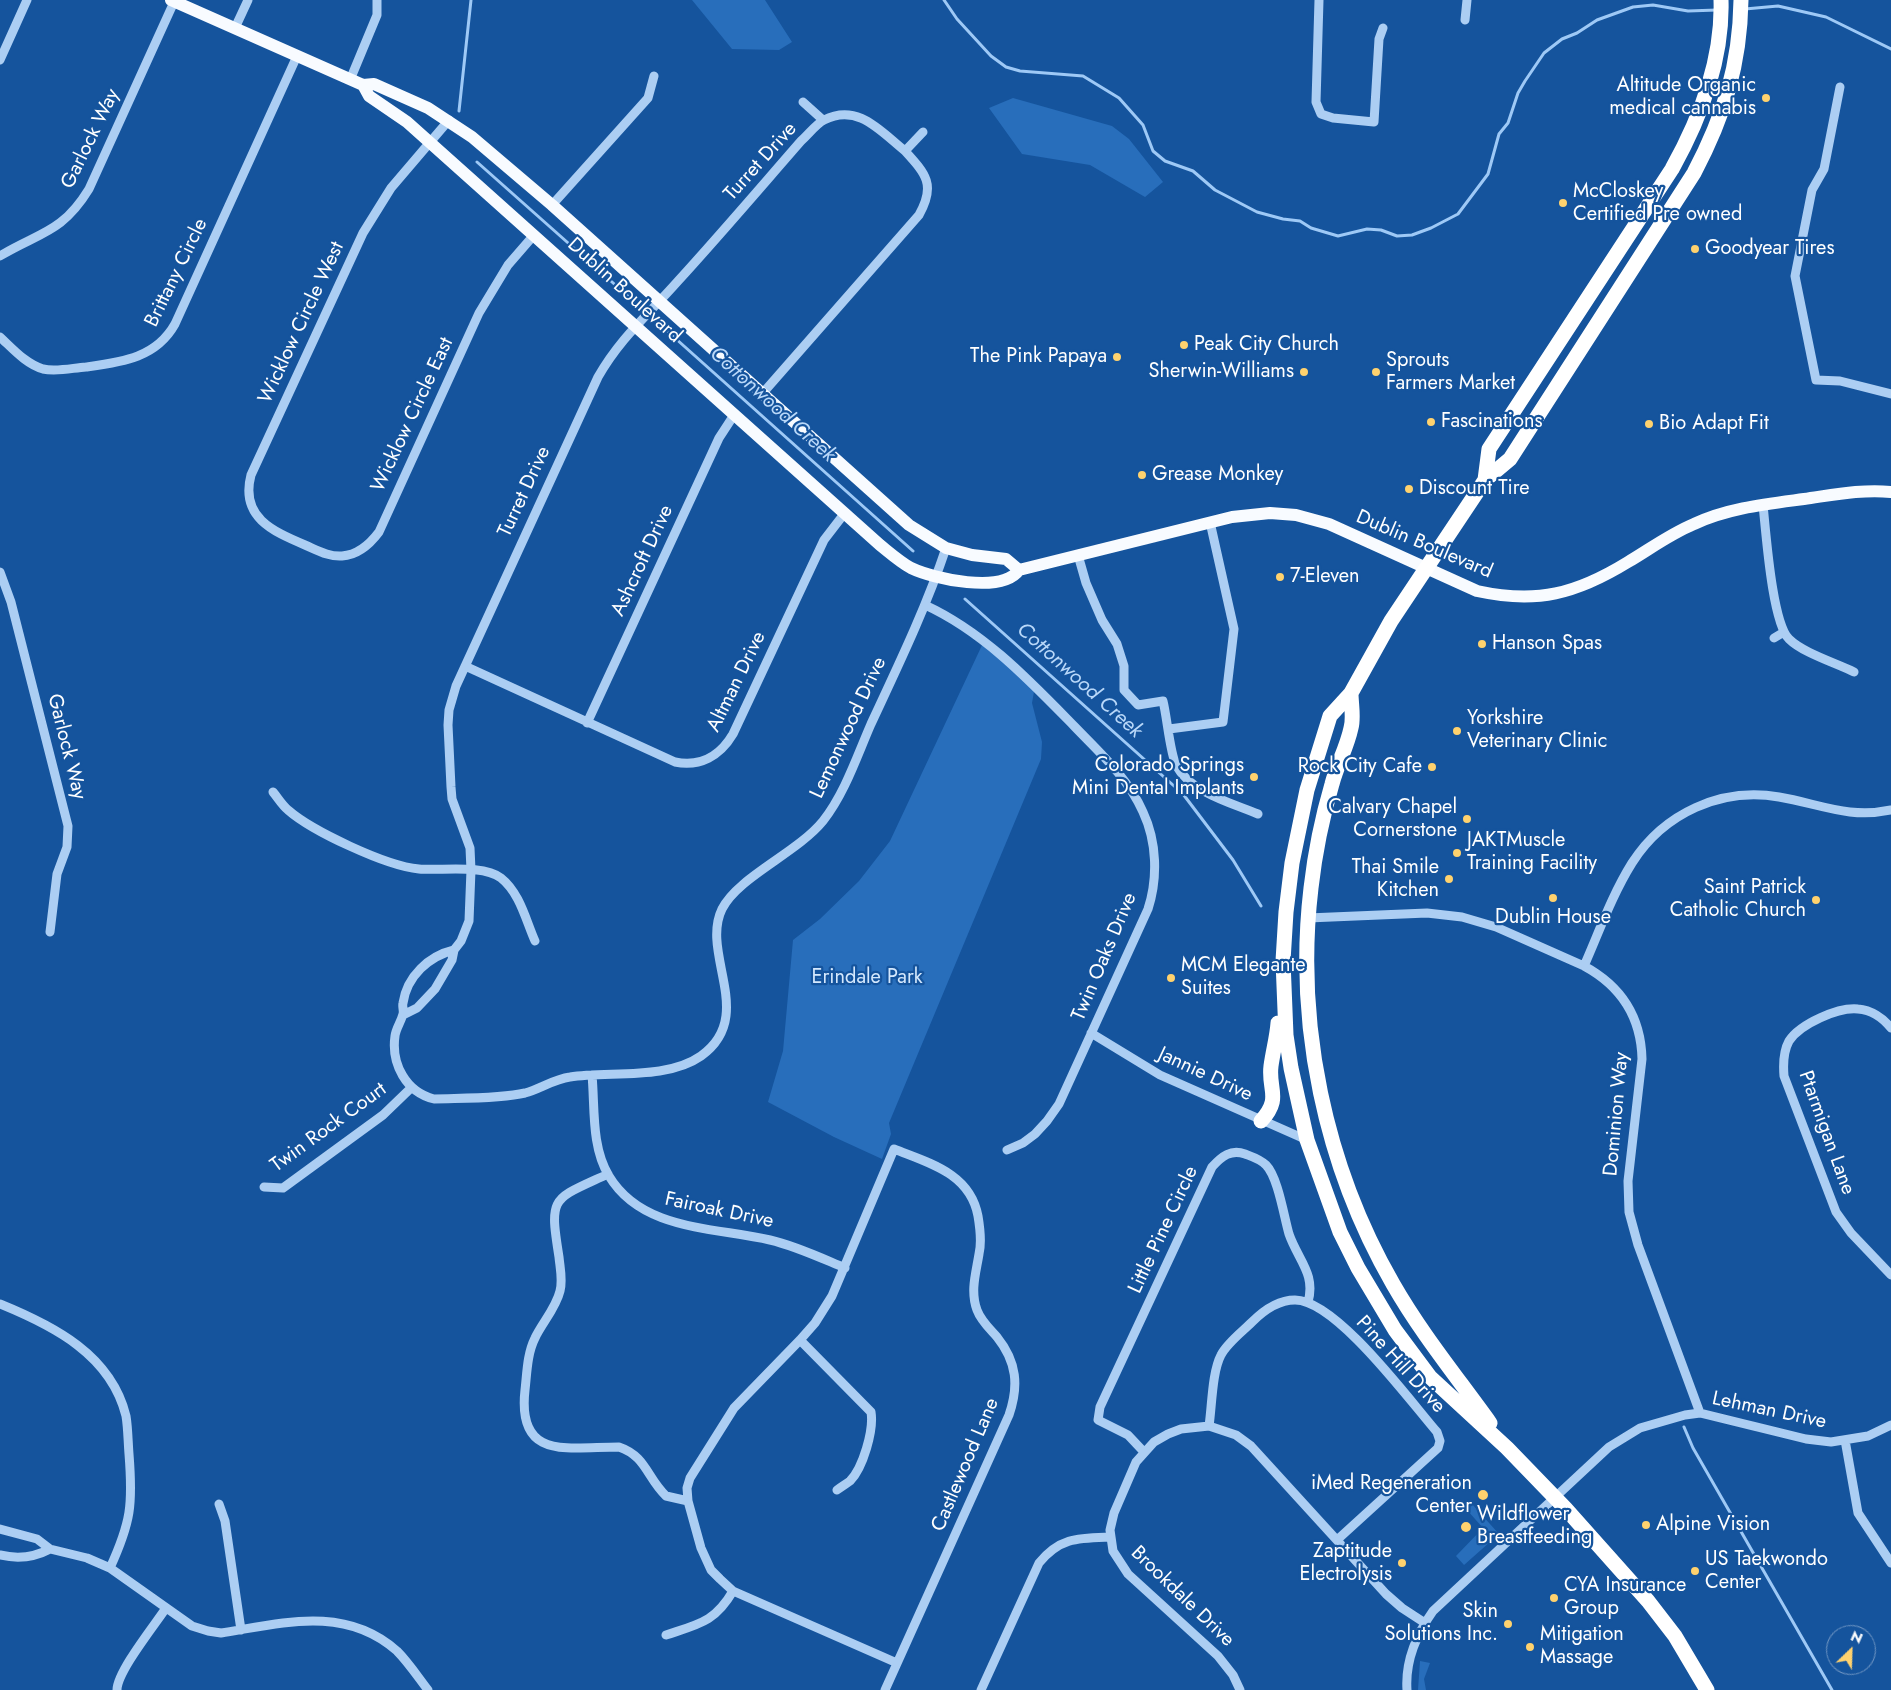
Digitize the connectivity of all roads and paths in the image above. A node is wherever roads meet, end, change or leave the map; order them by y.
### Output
1 (27, 0) edge
2 (248, 0) edge
3 (377, 0) edge
4 (1319, 0) edge
5 (1466, 0) edge
6 (1721, 0) edge
7 (1741, 0) edge
8 (172, 1) edge
9 (1465, 20) dead end
10 (235, 28) junction
11 (1382, 28) dead end
12 (297, 56) junction
13 (0, 60) edge
14 (654, 76) dead end
15 (350, 80) junction
16 (363, 85) junction
17 (1840, 87) dead end
18 (804, 102) dead end
19 (450, 120) junction
20 (823, 120) junction
21 (923, 132) dead end
22 (430, 143) junction
23 (905, 151) junction
24 (552, 206) junction
25 (534, 235) junction
26 (0, 256) edge
27 (658, 301) junction
28 (634, 325) junction
29 (0, 337) edge
30 (762, 394) junction
31 (1891, 394) edge
32 (734, 415) junction
33 (1485, 480) junction
34 (1891, 492) edge
35 (1764, 505) junction
36 (844, 514) junction
37 (1210, 522) junction
38 (296, 541) joint
39 (946, 548) junction
40 (1078, 555) junction
41 (1425, 568) junction
42 (1019, 570) junction
43 (0, 572) edge
44 (936, 578) junction
45 (926, 605) junction
46 (1784, 632) junction
47 (1774, 638) dead end
48 (465, 666) junction
49 (1854, 672) dead end
50 (1351, 693) junction
51 (587, 723) junction
52 (1169, 729) junction
53 (273, 792) dead end
54 (1891, 810) edge
55 (1258, 814) dead end
56 (471, 870) junction
57 (1308, 918) junction
58 (50, 932) dead end
59 (536, 941) dead end
60 (454, 950) junction
61 (1283, 961) junction
62 (1584, 966) junction
63 (403, 1015) junction
64 (1891, 1028) edge
65 (1092, 1033) junction
66 (592, 1075) junction
67 (411, 1088) junction
68 (1261, 1121) junction
69 (1308, 1140) junction
70 (1334, 1146) junction
71 (1007, 1150) dead end
72 (608, 1174) junction
73 (264, 1186) dead end
74 (845, 1268) junction
75 (1891, 1275) edge
76 (1308, 1302) junction
77 (0, 1304) edge
78 (800, 1340) junction
79 (1700, 1413) junction
80 (1891, 1425) edge
81 (1209, 1426) junction
82 (1845, 1440) junction
83 (1507, 1448) junction
84 (1144, 1452) junction
85 (837, 1490) dead end
86 (1555, 1497) junction
87 (688, 1501) junction
88 (219, 1504) dead end
89 (0, 1529) edge
90 (1110, 1537) junction
91 (1337, 1540) junction
92 (50, 1549) junction
93 (0, 1555) edge
94 (1891, 1563) edge
95 (110, 1568) junction
96 (734, 1591) junction
97 (166, 1608) junction
98 (1425, 1623) junction
99 (242, 1630) junction
100 (666, 1635) dead end
101 (897, 1663) junction
102 (117, 1690) edge
103 (428, 1690) edge
104 (885, 1690) edge
105 (981, 1690) edge
106 (1240, 1690) edge
107 (1407, 1690) edge
108 (1707, 1690) edge

1 - 13 street
2 - 10 street
3 - 15 street
4 - 11 street
5 - 9 street
6 - 33 highway
7 - 33 highway
8 - 10 main road, Dublin Boulevard
8 - 26 street, Garlock Way
10 - 12 main road, Dublin Boulevard
12 - 15 main road, Dublin Boulevard
12 - 29 street, Brittany Circle
14 - 24 street
15 - 16 main road, Dublin Boulevard
16 - 19 main road, Dublin Boulevard
16 - 22 main road, Dublin Boulevard
17 - 31 street
18 - 20 street, Turret Drive
19 - 22 street, Wicklow Circle West
19 - 24 main road, Dublin Boulevard
20 - 23 street, Turret Drive
20 - 27 street, Turret Drive
21 - 23 street
22 - 25 main road, Dublin Boulevard
22 - 38 street, Wicklow Circle West
23 - 30 street
24 - 27 main road, Dublin Boulevard
25 - 28 main road, Dublin Boulevard
25 - 38 street, Wicklow Circle East
27 - 28 street, Turret Drive
27 - 30 main road, Dublin Boulevard
28 - 32 main road, Dublin Boulevard
28 - 48 street, Turret Drive
30 - 39 main road, Dublin Boulevard
32 - 36 main road, Dublin Boulevard
32 - 51 street, Ashcroft Drive
33 - 41 highway
34 - 35 main road, Dublin Boulevard
35 - 41 main road, Dublin Boulevard
35 - 46 street
36 - 44 main road, Dublin Boulevard
36 - 51 street, Altman Drive
37 - 40 main road, Dublin Boulevard
37 - 41 main road, Dublin Boulevard
37 - 52 street
39 - 42 main road, Dublin Boulevard
39 - 44 street, Lemonwood Drive
40 - 42 main road, Dublin Boulevard
40 - 52 street
41 - 50 highway
42 - 44 main road, Dublin Boulevard
43 - 58 street, Garlock Way
44 - 45 street, Lemonwood Drive
45 - 65 street, Twin Oaks Drive
45 - 66 street, Lemonwood Drive
46 - 47 street
46 - 49 street
48 - 51 street, Altman Drive
48 - 56 street, Turret Drive
50 - 57 highway
50 - 61 highway
52 - 55 street
53 - 56 street
54 - 62 street
56 - 59 street
56 - 60 street, Turret Drive
57 - 62 street, Dominion Way
57 - 70 highway
60 - 63 street, Turret Drive
60 - 63 street
61 - 68 highway
61 - 69 highway
62 - 79 street, Dominion Way
63 - 67 street
64 - 75 street, Ptarmigan Lane
65 - 68 street, Jannie Drive
65 - 71 street, Twin Oaks Drive
66 - 67 street, Lemonwood Drive
66 - 72 street, Fairoak Drive
67 - 73 street, Twin Rock Court
68 - 69 street, Jannie Drive
69 - 70 highway
69 - 83 highway
70 - 83 highway
72 - 74 street, Fairoak Drive
72 - 87 street
74 - 78 street
74 - 101 street, Castlewood Lane
76 - 81 street
76 - 84 street, Little Pine Circle
76 - 91 street, Pine Hill Drive
77 - 95 street
78 - 85 street
78 - 87 street
79 - 82 street, Lehman Drive
79 - 86 street, Lehman Drive
80 - 82 street, Lehman Drive
81 - 84 street, Brookdale Drive
81 - 91 street, Brookdale Drive
82 - 94 street
83 - 86 highway
84 - 90 street, Brookdale Drive
86 - 98 street, Lehman Drive
86 - 108 highway
87 - 96 street
88 - 99 street
89 - 92 street
90 - 105 street
90 - 106 street, Brookdale Drive
91 - 98 street, Brookdale Drive
92 - 93 street
92 - 95 street
95 - 97 street
96 - 100 street
96 - 101 street
97 - 99 street
97 - 102 street
98 - 107 street, Lehman Drive
99 - 103 street
101 - 104 street, Castlewood Lane

